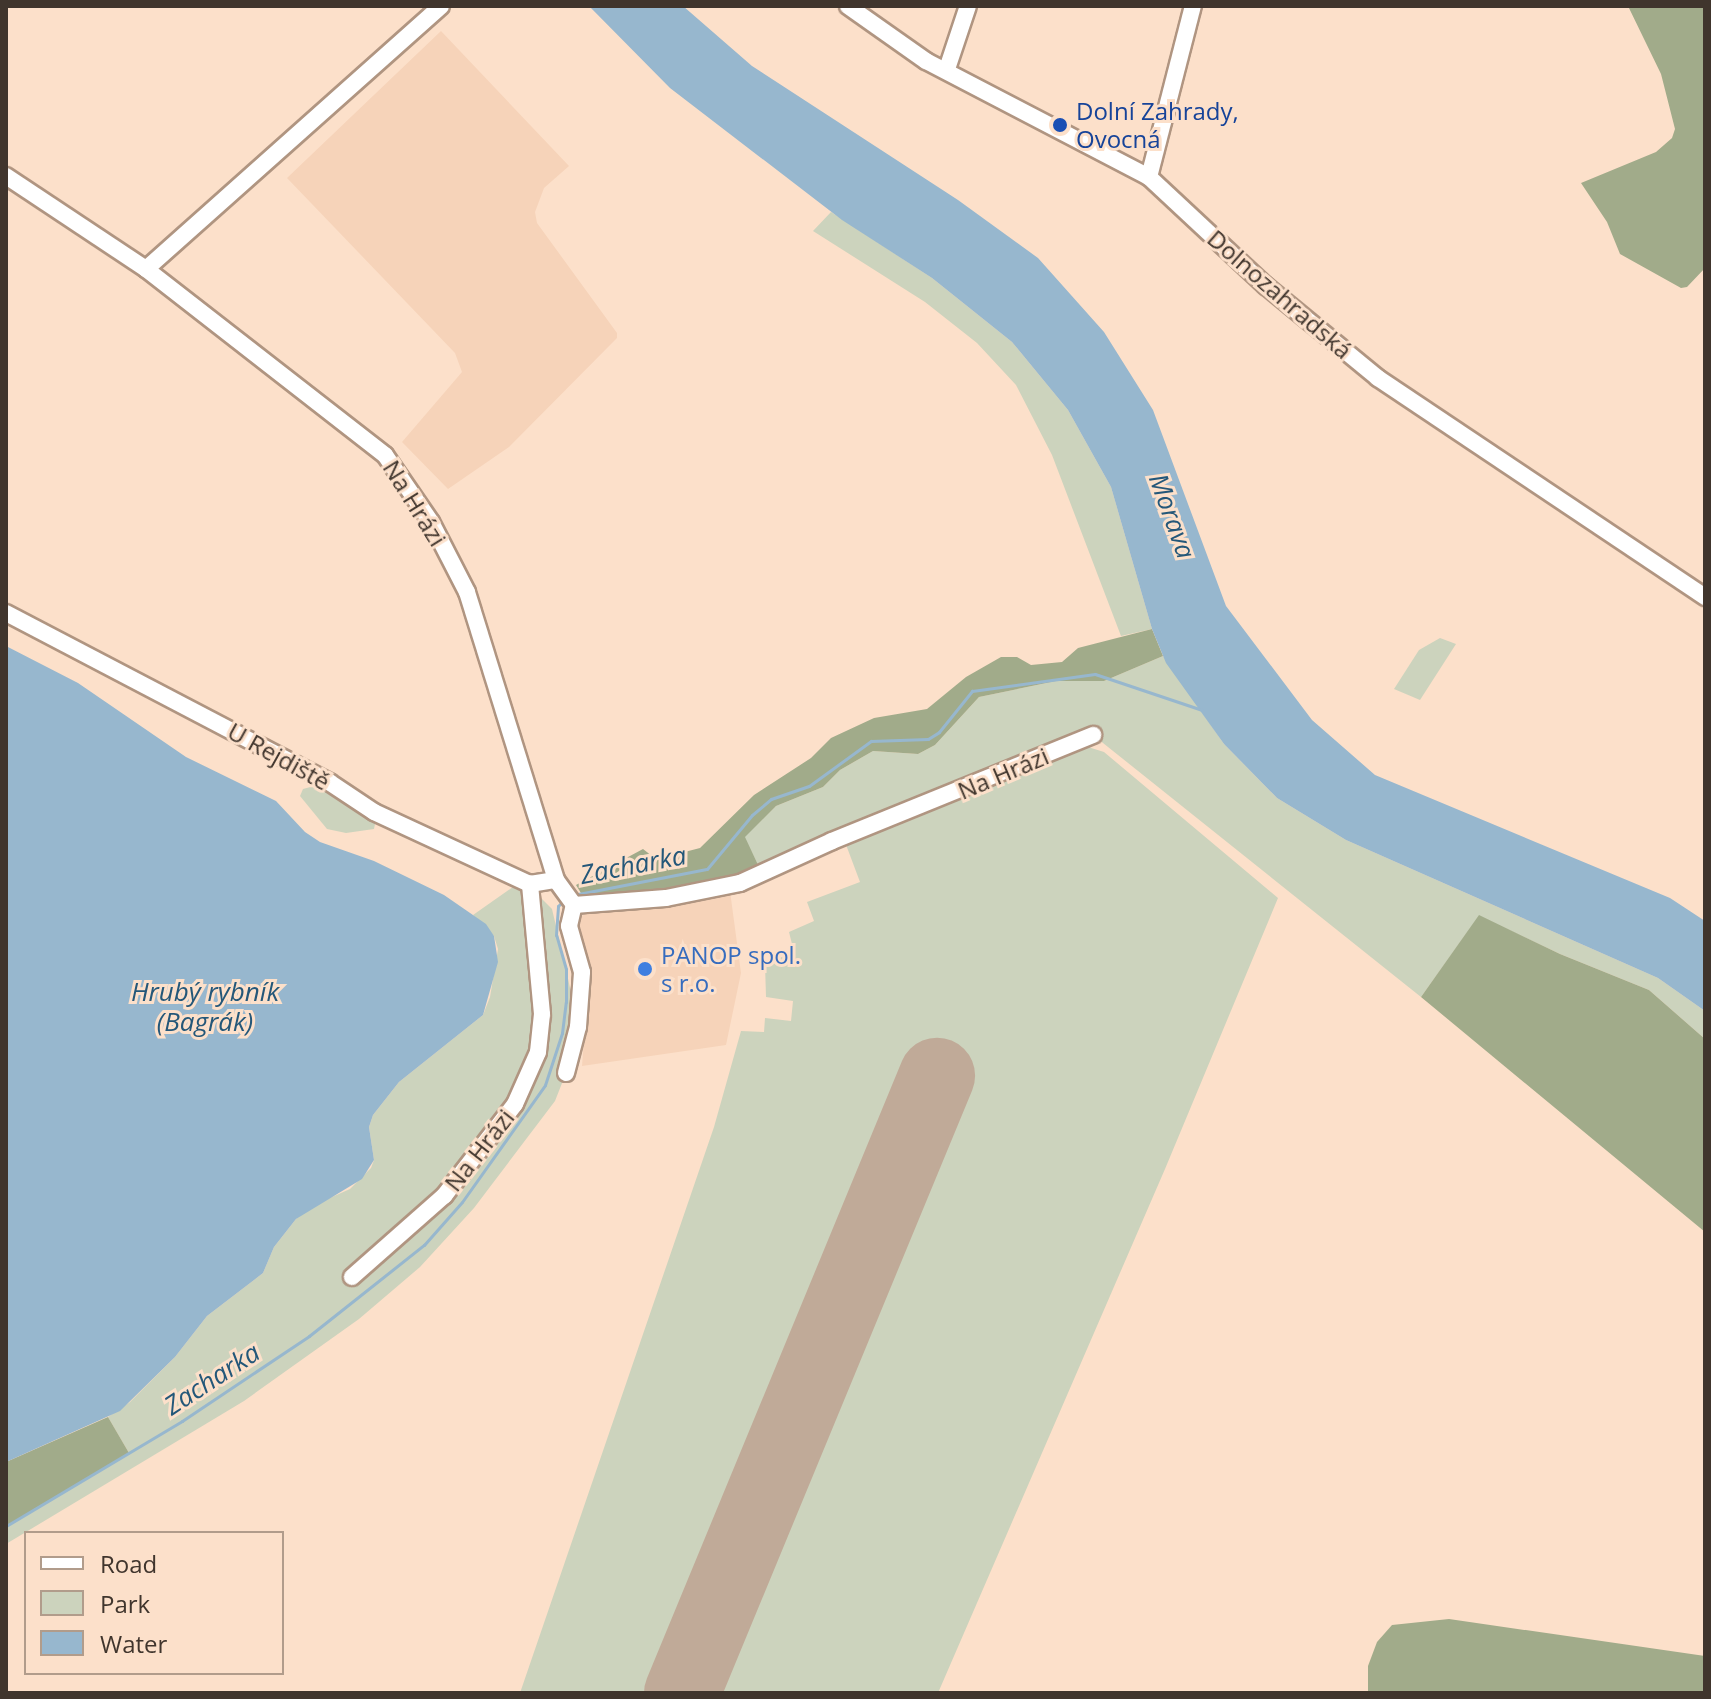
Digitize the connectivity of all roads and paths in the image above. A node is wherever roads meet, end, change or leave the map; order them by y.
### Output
1 (441, 6) edge
2 (848, 6) edge
3 (968, 6) edge
4 (1193, 6) edge
5 (947, 69) junction
6 (6, 176) edge
7 (1149, 177) junction
8 (146, 269) junction
9 (1705, 597) edge
10 (6, 613) edge
11 (1093, 735) dead end
12 (530, 884) junction
13 (566, 894) junction
14 (566, 1073) dead end
15 (352, 1277) dead end

1 - 8 street
2 - 5 street, Dolnozahradská
3 - 5 street
4 - 7 street
5 - 7 street, Dolnozahradská
6 - 8 street, Na Hrázi
7 - 9 street, Dolnozahradská
8 - 13 street, Na Hrázi
10 - 12 street, U Rejdiště
11 - 13 street, Na Hrázi
12 - 13 street
12 - 15 street, Na Hrázi
13 - 14 street, Na Hrázi

